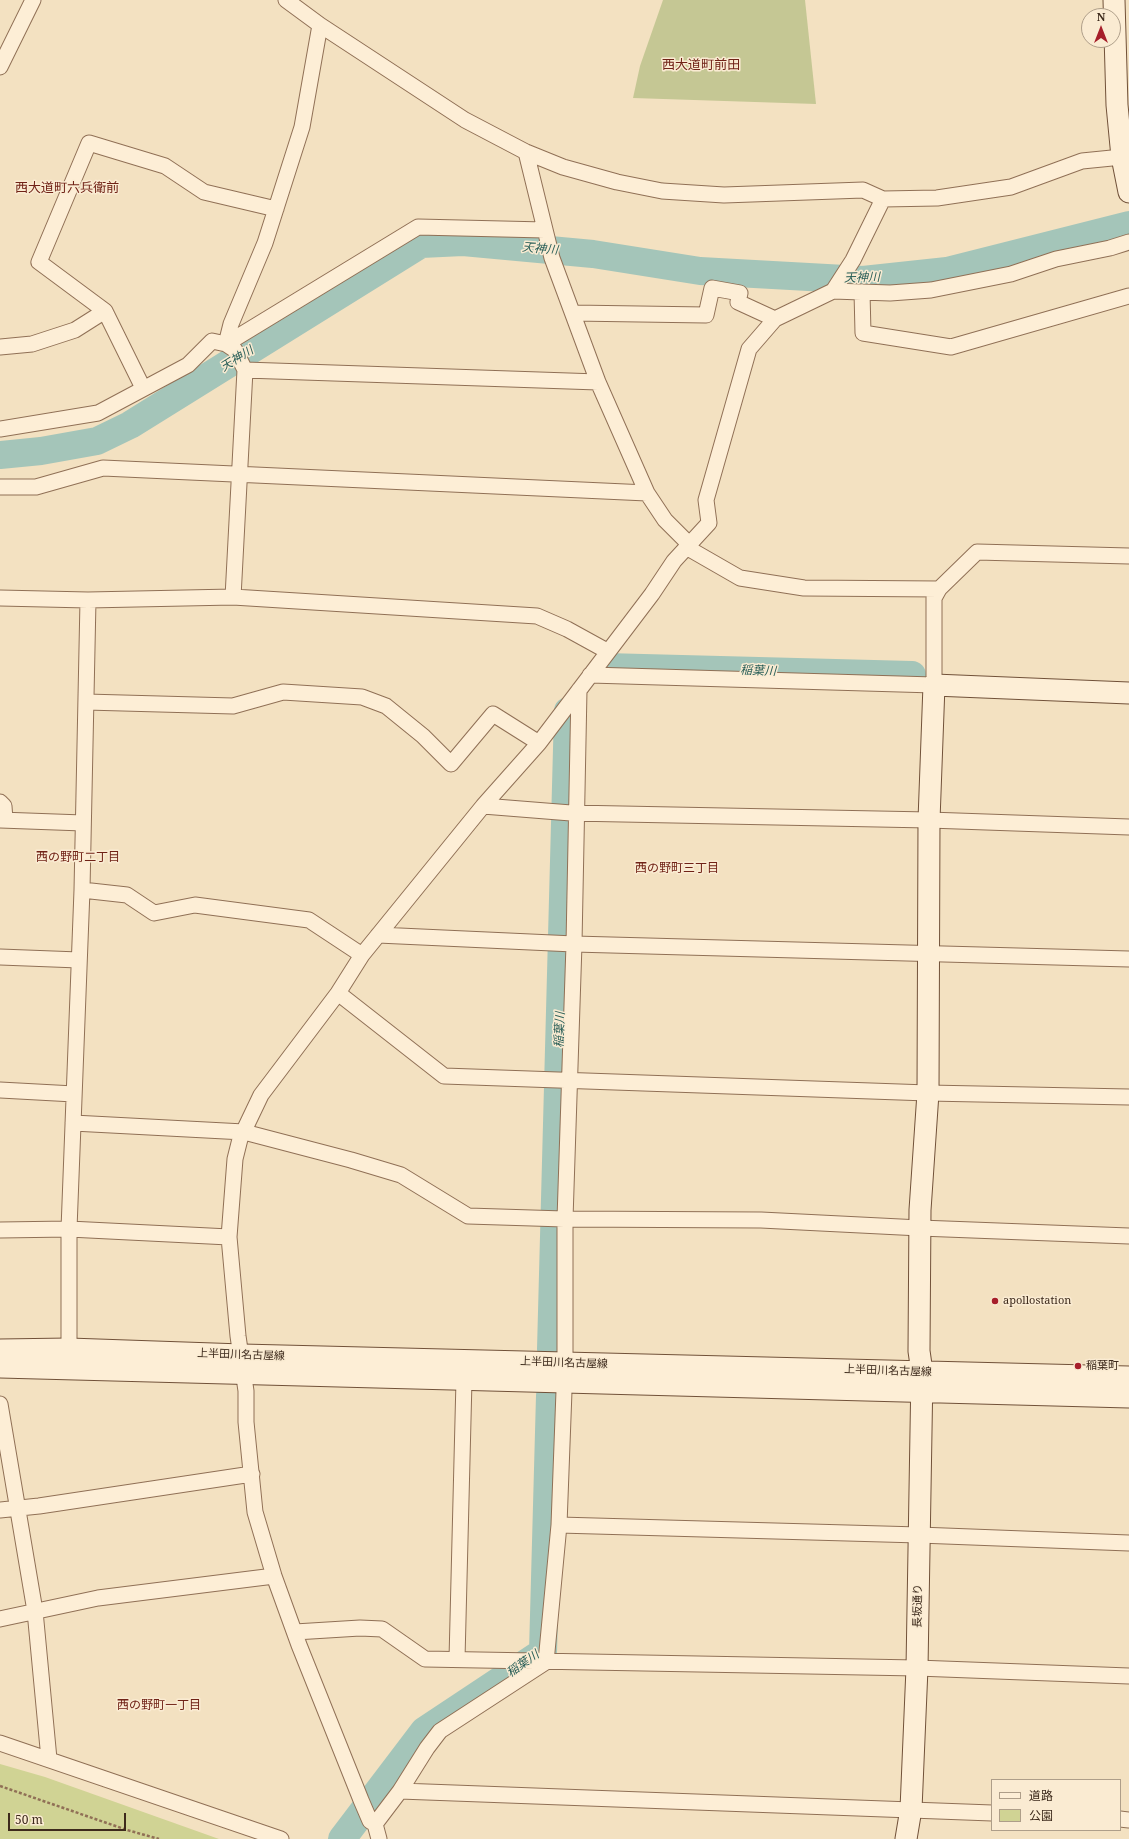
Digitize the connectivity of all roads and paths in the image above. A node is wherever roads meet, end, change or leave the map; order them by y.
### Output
1 (33, 0) edge
2 (286, 0) edge
3 (1114, 0) edge
4 (320, 25) junction
5 (0, 67) edge
6 (526, 152) junction
7 (1125, 155) edge
8 (1129, 192) edge
9 (883, 199) junction
10 (276, 209) junction
11 (546, 231) junction
12 (1129, 242) edge
13 (833, 291) junction
14 (862, 292) junction
15 (1129, 296) edge
16 (105, 311) junction
17 (573, 313) junction
18 (775, 319) junction
19 (231, 347) junction
20 (0, 348) edge
21 (245, 370) junction
22 (598, 382) junction
23 (143, 388) junction
24 (0, 429) edge
25 (240, 474) junction
26 (0, 487) edge
27 (647, 493) junction
28 (687, 545) junction
29 (1129, 556) edge
30 (939, 589) junction
31 (233, 597) junction
32 (0, 598) edge
33 (88, 600) junction
34 (607, 651) junction
35 (590, 675) junction
36 (934, 685) junction
37 (579, 690) junction
38 (1129, 694) edge
39 (86, 702) junction
40 (539, 743) junction
41 (0, 802) edge
42 (483, 806) junction
43 (568, 813) junction
44 (3, 820) edge
45 (929, 820) junction
46 (83, 823) junction
47 (1129, 827) edge
48 (82, 890) junction
49 (378, 935) junction
50 (572, 944) junction
51 (930, 952) junction
52 (362, 955) junction
53 (0, 957) edge
54 (1129, 958) edge
55 (79, 960) junction
56 (338, 994) junction
57 (568, 1080) junction
58 (0, 1090) edge
59 (928, 1093) junction
60 (74, 1094) junction
61 (1129, 1097) edge
62 (73, 1123) junction
63 (244, 1132) junction
64 (564, 1219) junction
65 (920, 1228) junction
66 (69, 1229) junction
67 (0, 1230) edge
68 (1129, 1236) edge
69 (230, 1237) junction
70 (69, 1349) junction
71 (0, 1350) edge
72 (243, 1364) junction
73 (0, 1367) edge
74 (564, 1373) junction
75 (1129, 1377) edge
76 (464, 1380) junction
77 (922, 1381) junction
78 (1129, 1397) edge
79 (0, 1404) edge
80 (252, 1474) junction
81 (18, 1508) junction
82 (0, 1510) edge
83 (559, 1525) junction
84 (918, 1535) junction
85 (1129, 1543) edge
86 (274, 1576) junction
87 (36, 1611) junction
88 (0, 1618) edge
89 (295, 1632) junction
90 (457, 1659) junction
91 (543, 1661) junction
92 (917, 1668) junction
93 (1129, 1676) edge
94 (0, 1743) edge
95 (49, 1759) junction
96 (0, 1786) edge
97 (400, 1791) junction
98 (911, 1809) junction
99 (991, 1813) edge
100 (372, 1823) junction
101 (159, 1839) edge
102 (281, 1839) edge
103 (378, 1839) edge
104 (906, 1839) edge

1 - 5 street
2 - 4 street
3 - 7 main road
4 - 6 street
4 - 10 street
6 - 9 street
6 - 11 street
7 - 8 main road
7 - 9 street
9 - 13 street
10 - 16 street
10 - 19 street
11 - 17 street
11 - 19 street
12 - 14 street
13 - 14 street
13 - 18 street
14 - 15 street
16 - 20 street
16 - 23 street
17 - 18 street
17 - 22 street
18 - 28 street
19 - 21 street
19 - 23 street
21 - 22 street
21 - 25 street
22 - 27 street
23 - 24 street
25 - 26 street
25 - 27 street
25 - 31 street
27 - 28 street
28 - 30 street
28 - 34 street
29 - 30 street
30 - 36 street
31 - 33 street
31 - 34 street
32 - 33 street
33 - 39 street
34 - 35 street
35 - 36 street
35 - 37 street
36 - 38 main road
36 - 45 main road, 長坂通り
37 - 40 street
37 - 43 street
39 - 40 street
39 - 46 street
40 - 42 street
41 - 44 street
42 - 43 street
42 - 49 street
43 - 45 street
43 - 50 street
44 - 46 street
45 - 47 street
45 - 51 main road, 長坂通り
46 - 48 street
48 - 52 street
48 - 55 street
49 - 50 street
49 - 52 street
50 - 51 street
50 - 57 street
51 - 54 street
51 - 59 main road, 長坂通り
52 - 56 street
53 - 55 street
55 - 60 street
56 - 57 street
56 - 63 street
57 - 59 street
57 - 64 street
58 - 60 street
59 - 61 street
59 - 65 main road, 長坂通り
60 - 62 street
62 - 63 street
62 - 66 street
63 - 64 street
63 - 69 street
64 - 65 street
64 - 74 street
65 - 68 street
65 - 77 main road, 長坂通り
66 - 67 street
66 - 69 street
66 - 70 street
69 - 72 street
70 - 71 main road, 上半田川名古屋線
70 - 72 main road, 上半田川名古屋線
72 - 73 main road, 上半田川名古屋線
72 - 74 main road, 上半田川名古屋線
72 - 76 main road, 上半田川名古屋線
72 - 80 street
74 - 76 main road, 上半田川名古屋線
74 - 77 main road, 上半田川名古屋線
74 - 83 street
75 - 77 main road, 上半田川名古屋線
76 - 90 street
77 - 78 main road, 上半田川名古屋線
77 - 84 main road, 長坂通り
79 - 81 street
80 - 81 street
80 - 86 street
81 - 82 street
81 - 87 street
83 - 84 street
83 - 91 street
84 - 85 street
84 - 92 main road, 長坂通り
86 - 87 street
86 - 89 street
87 - 88 street
87 - 95 street
89 - 90 street
89 - 100 street
90 - 91 street
91 - 92 street
91 - 97 street
92 - 93 street
92 - 98 main road, 長坂通り
94 - 95 street
95 - 102 street
96 - 101 path
97 - 98 street
97 - 100 street
98 - 99 street
98 - 104 main road, 長坂通り
100 - 103 street

